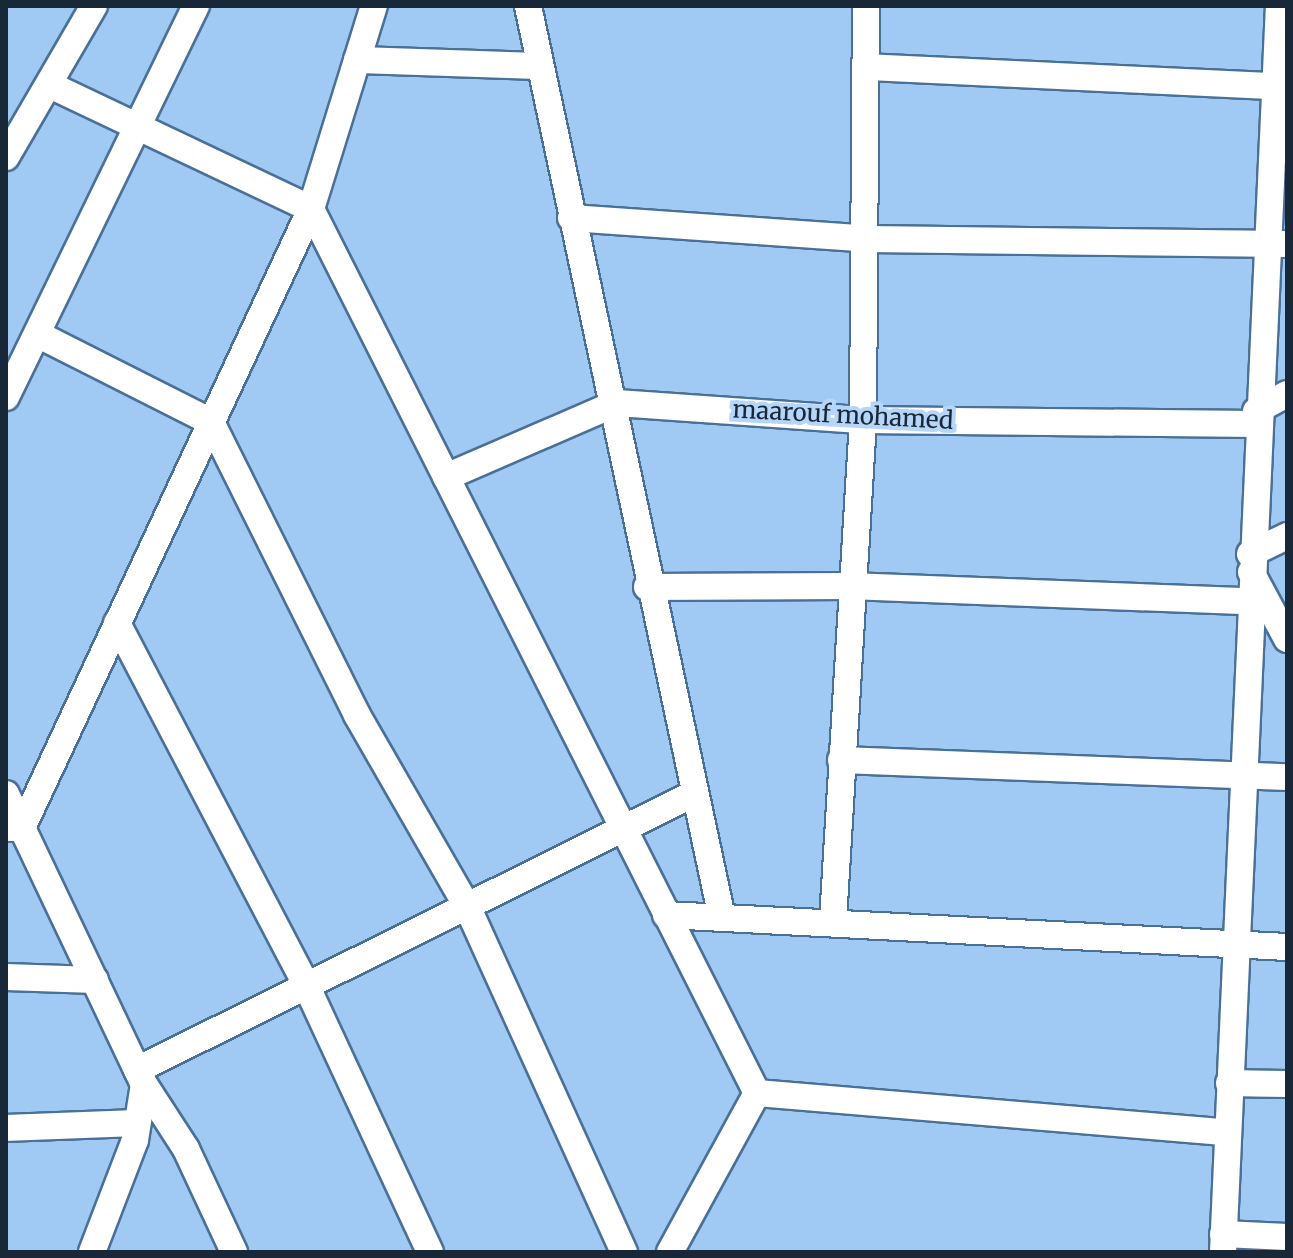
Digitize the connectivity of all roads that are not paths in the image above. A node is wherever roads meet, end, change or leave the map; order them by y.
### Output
1 (94, 6) edge
2 (196, 6) edge
3 (374, 6) edge
4 (528, 6) edge
5 (866, 6) edge
6 (1279, 6) edge
7 (357, 60) junction
8 (540, 66) junction
9 (866, 67) junction
10 (50, 85) junction
11 (1273, 86) junction
12 (139, 128) junction
13 (6, 157) edge
14 (311, 209) junction
15 (571, 218) junction
16 (868, 239) junction
17 (1275, 244) edge
18 (39, 335) junction
19 (1287, 394) edge
20 (6, 397) edge
21 (617, 403) junction
22 (1256, 418) junction
23 (863, 420) junction
24 (211, 422) junction
25 (446, 477) junction
26 (1287, 536) edge
27 (1250, 562) junction
28 (849, 586) junction
29 (647, 587) junction
30 (1248, 601) junction
31 (117, 623) junction
32 (1287, 639) edge
33 (841, 760) junction
34 (1241, 775) junction
35 (1287, 777) edge
36 (6, 794) edge
37 (693, 794) junction
38 (14, 828) edge
39 (624, 829) junction
40 (467, 906) junction
41 (721, 913) junction
42 (666, 915) junction
43 (833, 921) junction
44 (1238, 946) junction
45 (1287, 947) edge
46 (6, 977) edge
47 (95, 980) junction
48 (307, 987) junction
49 (141, 1077) junction
50 (1229, 1083) junction
51 (1287, 1084) edge
52 (757, 1093) junction
53 (137, 1123) junction
54 (6, 1128) edge
55 (1226, 1132) junction
56 (1287, 1237) edge
57 (1223, 1243) edge
58 (94, 1251) edge
59 (234, 1252) edge
60 (430, 1252) edge
61 (624, 1252) edge
62 (670, 1252) edge

1 - 10 street
2 - 12 street
3 - 7 street
4 - 8 street
5 - 9 street
6 - 11 street
7 - 8 street
7 - 14 street
8 - 15 street
9 - 11 street
9 - 16 street
10 - 12 street
10 - 13 street
11 - 17 street
12 - 14 street
12 - 18 street
14 - 24 street
14 - 25 street
15 - 16 street
15 - 21 street
16 - 17 street
16 - 23 street
17 - 22 street
18 - 20 street
18 - 24 street
19 - 22 street
21 - 23 street, maarouf mohamed
21 - 25 street, maarouf mohamed
21 - 29 street
22 - 23 street, maarouf mohamed
22 - 27 street
23 - 28 street
24 - 31 street
24 - 40 street
25 - 39 street
26 - 27 street
27 - 30 street
27 - 32 street
28 - 29 street
28 - 30 street
28 - 33 street
29 - 37 street
30 - 34 street
31 - 38 street
31 - 48 street
33 - 34 street
33 - 43 street
34 - 35 street
34 - 44 street
36 - 38 street
37 - 39 street
37 - 41 street
38 - 47 street
39 - 40 street
39 - 42 street
40 - 48 street
40 - 61 street
41 - 42 street
41 - 43 street
42 - 52 street
43 - 44 street
44 - 45 street
44 - 50 street
46 - 47 street
47 - 49 street
48 - 49 street
48 - 60 street
49 - 53 street
49 - 59 street
50 - 51 street
50 - 55 street
52 - 55 street
52 - 62 street
53 - 54 street
53 - 58 street
55 - 57 street
56 - 57 street

